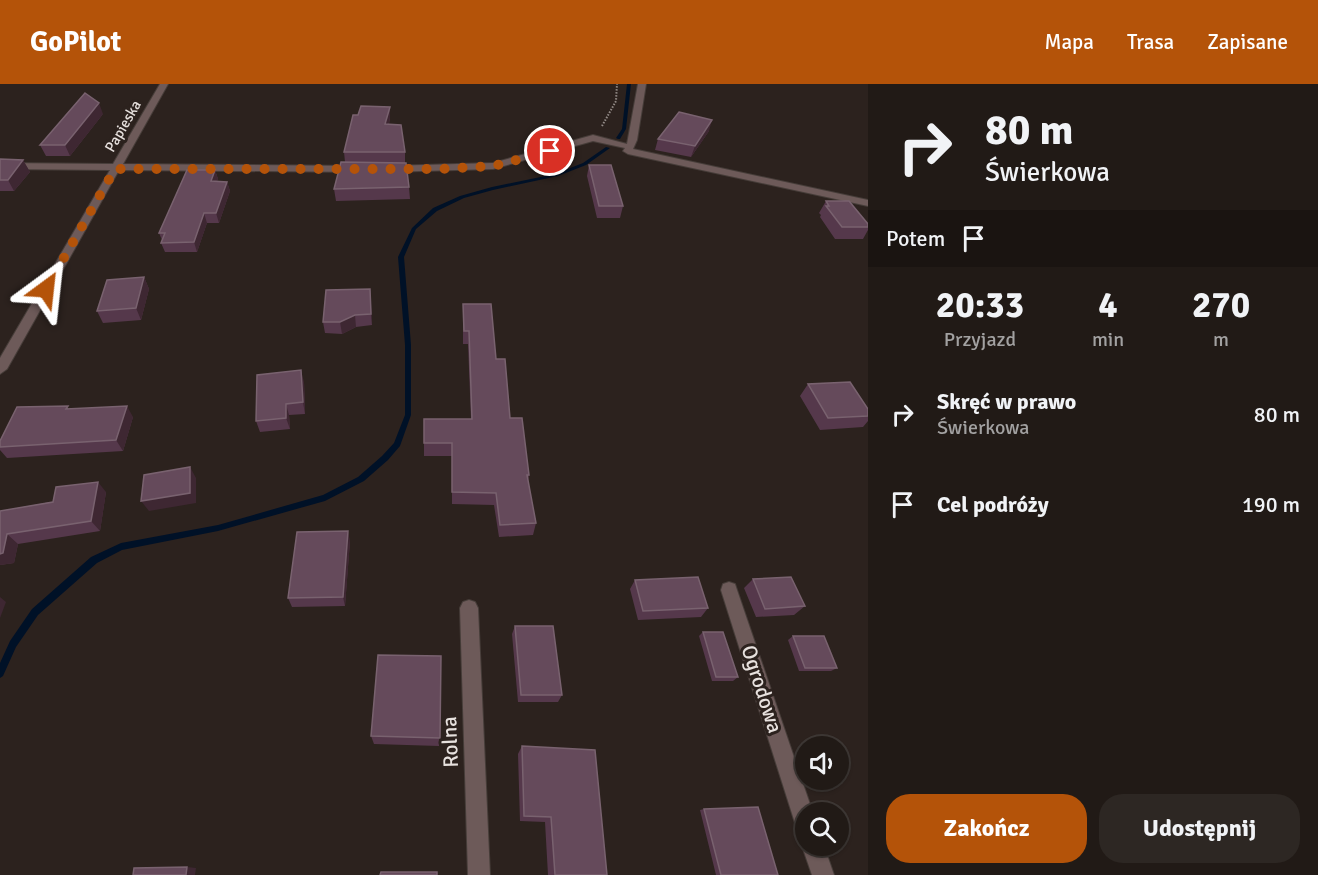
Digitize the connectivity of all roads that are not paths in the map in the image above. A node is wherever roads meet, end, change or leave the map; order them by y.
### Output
1 (164, 84) edge
2 (642, 84) edge
3 (630, 147) junction
4 (0, 166) edge
5 (115, 169) junction
6 (367, 169) edge
7 (379, 169) edge
8 (868, 203) edge
9 (0, 369) edge
10 (729, 590) dead end
11 (469, 608) dead end
12 (799, 802) edge
13 (816, 856) edge
14 (479, 875) edge
15 (823, 875) edge

1 - 5 street, Papieska
2 - 3 street
3 - 7 street
3 - 8 street
4 - 5 street
5 - 6 street
5 - 9 street, Papieska
10 - 12 street, Ogrodowa
11 - 14 street, Rolna
13 - 15 street

